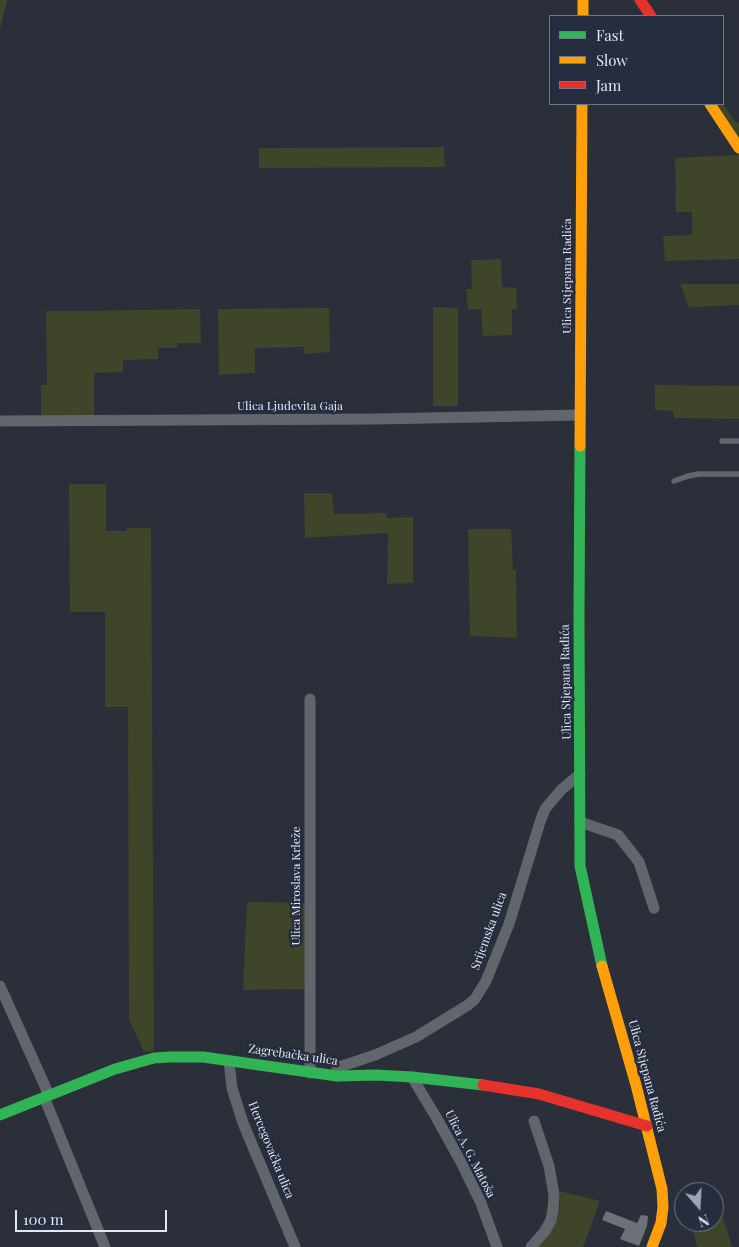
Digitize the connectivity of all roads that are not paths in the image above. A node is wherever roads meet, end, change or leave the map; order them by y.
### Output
1 (583, 0) edge
2 (640, 0) edge
3 (583, 15) edge
4 (650, 15) edge
5 (582, 105) edge
6 (711, 105) edge
7 (739, 148) edge
8 (580, 415) junction
9 (0, 422) edge
10 (722, 441) dead end
11 (739, 441) edge
12 (739, 474) edge
13 (674, 482) dead end
14 (310, 698) dead end
15 (580, 774) junction
16 (580, 822) junction
17 (654, 908) dead end
18 (0, 986) edge
19 (375, 1055) junction
20 (229, 1061) junction
21 (310, 1073) junction
22 (337, 1076) junction
23 (376, 1076) junction
24 (412, 1077) junction
25 (47, 1096) junction
26 (0, 1115) edge
27 (534, 1121) dead end
28 (647, 1126) junction
29 (105, 1247) edge
30 (295, 1247) edge
31 (497, 1247) edge
32 (531, 1247) edge
33 (652, 1247) edge

1 - 3 street
2 - 4 street
5 - 8 street, Ulica Stjepana Radića
6 - 7 street
8 - 9 street, Ulica Ljudevita Gaja
8 - 15 street, Ulica Stjepana Radića
10 - 11 lane
12 - 13 lane
14 - 21 street, Ulica Miroslava Krleže
15 - 16 street, Ulica Stjepana Radića
15 - 19 street, Srijemska ulica
16 - 17 street
16 - 28 street, Ulica Stjepana Radića
18 - 25 street
19 - 22 street, Srijemska ulica
19 - 23 street
20 - 21 street, Zagrebačka ulica
20 - 25 street, Zagrebačka ulica
20 - 30 street, Hercegovačka ulica
21 - 22 street, Zagrebačka ulica
22 - 23 street, Zagrebačka ulica
23 - 24 street, Zagrebačka ulica
24 - 28 street, Zagrebačka ulica
24 - 31 street, Ulica A. G. Matoša
25 - 26 street, Zagrebačka ulica
25 - 29 street
27 - 32 street
28 - 33 street, Ulica Stjepana Radića

